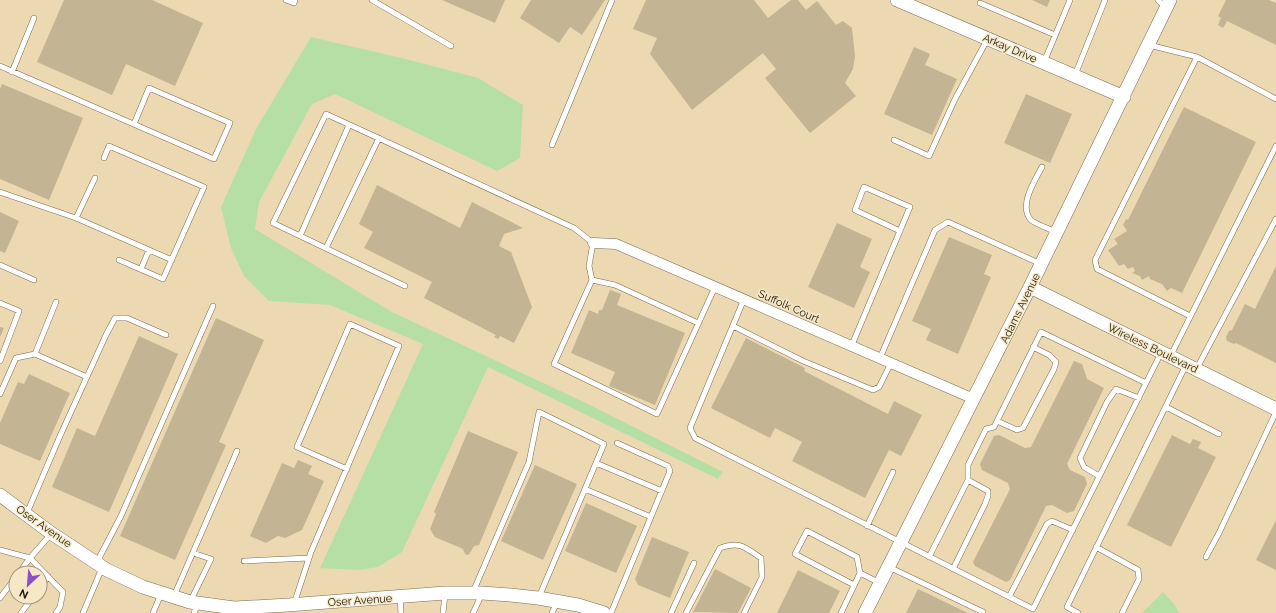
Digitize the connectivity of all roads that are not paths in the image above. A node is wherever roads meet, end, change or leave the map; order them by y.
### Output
1 (286, 0) edge
2 (295, 0) edge
3 (372, 0) edge
4 (612, 0) edge
5 (897, 0) edge
6 (1070, 0) edge
7 (1105, 0) edge
8 (980, 3) dead end
9 (1165, 3) edge
10 (34, 18) dead end
11 (1055, 35) junction
12 (988, 39) junction
13 (1149, 45) junction
14 (451, 46) dead end
15 (1196, 57) junction
16 (1044, 62) junction
17 (0, 66) edge
18 (12, 72) junction
19 (1074, 76) junction
20 (1124, 97) junction
21 (1276, 99) edge
22 (134, 124) junction
23 (350, 125) junction
24 (379, 138) junction
25 (894, 140) dead end
26 (552, 145) dead end
27 (1276, 146) edge
28 (104, 158) dead end
29 (1042, 167) dead end
30 (95, 178) dead end
31 (0, 192) edge
32 (76, 218) junction
33 (1276, 219) edge
34 (900, 231) junction
35 (1057, 232) junction
36 (300, 236) junction
37 (593, 243) junction
38 (326, 248) junction
39 (149, 250) junction
40 (119, 260) dead end
41 (172, 260) junction
42 (1042, 264) junction
43 (0, 265) edge
44 (141, 269) junction
45 (34, 280) dead end
46 (592, 280) junction
47 (405, 286) dead end
48 (715, 287) junction
49 (1030, 287) junction
50 (744, 300) junction
51 (56, 302) dead end
52 (0, 303) edge
53 (213, 306) dead end
54 (1190, 316) junction
55 (698, 323) junction
56 (733, 326) junction
57 (166, 335) dead end
58 (851, 346) junction
59 (1033, 347) junction
60 (35, 354) junction
61 (1166, 354) junction
62 (880, 358) junction
63 (0, 361) edge
64 (891, 363) junction
65 (1192, 367) junction
66 (87, 377) junction
67 (1146, 383) junction
68 (0, 394) edge
69 (1139, 398) junction
70 (974, 399) junction
71 (1166, 407) junction
72 (1276, 410) edge
73 (997, 421) junction
74 (1220, 434) dead end
75 (617, 443) dead end
76 (237, 451) dead end
77 (596, 463) junction
78 (347, 468) junction
79 (893, 472) dead end
80 (1100, 476) junction
81 (968, 480) junction
82 (585, 489) junction
83 (662, 491) junction
84 (0, 495) edge
85 (26, 514) junction
86 (651, 517) junction
87 (867, 526) junction
88 (1073, 530) junction
89 (52, 533) junction
90 (901, 543) junction
91 (1096, 547) junction
92 (0, 550) edge
93 (193, 553) junction
94 (929, 557) junction
95 (1206, 557) dead end
96 (30, 558) junction
97 (309, 558) junction
98 (244, 561) dead end
99 (694, 563) dead end
100 (25, 565) edge
101 (37, 565) edge
102 (100, 565) junction
103 (889, 567) junction
104 (953, 569) junction
105 (860, 573) junction
106 (48, 576) edge
107 (880, 583) junction
108 (854, 585) junction
109 (8, 588) edge
110 (161, 593) junction
111 (445, 593) junction
112 (478, 593) junction
113 (174, 596) junction
114 (400, 597) junction
115 (1009, 597) junction
116 (0, 598) edge
117 (538, 598) junction
118 (194, 606) edge
119 (289, 606) junction
120 (555, 607) edge
121 (56, 613) edge
122 (83, 613) edge
123 (153, 613) edge
124 (401, 613) edge
125 (442, 613) edge
126 (473, 613) edge
127 (604, 613) edge
128 (671, 613) edge
129 (686, 613) edge
130 (744, 613) edge
131 (841, 613) edge
132 (865, 613) edge
133 (982, 613) edge
134 (1078, 613) edge
135 (1122, 613) edge

1 - 2 lane
3 - 14 lane
4 - 26 lane
5 - 12 street, Arkay Drive
6 - 11 lane
7 - 19 lane
8 - 11 lane
9 - 13 street, Adams Avenue
10 - 18 lane
11 - 16 lane
12 - 16 street, Arkay Drive
12 - 25 lane
13 - 15 lane
13 - 20 street, Adams Avenue
15 - 21 lane
15 - 54 lane
16 - 19 street, Arkay Drive
17 - 18 lane
18 - 22 lane
19 - 20 street, Arkay Drive
20 - 35 street, Adams Avenue
22 - 22 lane
23 - 24 lane
23 - 36 lane
23 - 36 lane
24 - 37 lane
24 - 38 lane
27 - 54 lane
28 - 41 lane
29 - 35 lane
30 - 32 lane
31 - 32 lane
32 - 39 lane
33 - 65 lane
34 - 34 lane
34 - 58 lane
35 - 42 street, Adams Avenue
36 - 38 lane
37 - 46 lane
37 - 48 street, Suffolk Court
38 - 47 lane
39 - 41 lane
39 - 44 lane
40 - 44 lane
41 - 44 lane
42 - 49 street, Adams Avenue
42 - 62 lane
43 - 45 lane
46 - 55 lane
46 - 55 lane
48 - 50 street, Suffolk Court
48 - 55 lane
49 - 61 street, Wireless Boulevard
49 - 70 street, Adams Avenue
50 - 56 lane
50 - 58 street, Suffolk Court
51 - 60 lane
52 - 63 lane
53 - 102 lane
54 - 61 lane
56 - 64 lane
56 - 87 lane
57 - 66 lane
58 - 62 street, Suffolk Court
59 - 67 lane
59 - 73 lane
59 - 73 lane
60 - 66 lane
60 - 68 lane
61 - 65 street, Wireless Boulevard
61 - 67 lane
62 - 64 street, Suffolk Court
64 - 70 street, Suffolk Court
65 - 71 lane
65 - 72 street, Wireless Boulevard
66 - 85 lane
67 - 69 lane
69 - 80 lane
69 - 80 lane
70 - 90 street, Adams Avenue
71 - 74 lane
71 - 91 lane
72 - 95 lane
73 - 81 lane
75 - 83 lane
76 - 93 lane
77 - 82 lane
77 - 83 lane
77 - 112 lane
78 - 78 lane
78 - 97 lane
79 - 87 lane
80 - 88 lane
81 - 94 lane
81 - 104 lane
82 - 86 lane
82 - 117 lane
83 - 86 lane
84 - 85 street, Oser Avenue
85 - 89 street, Oser Avenue
86 - 127 lane
87 - 90 lane
88 - 115 lane
88 - 115 lane
89 - 96 lane
89 - 102 street, Oser Avenue
90 - 94 lane
90 - 103 street, Adams Avenue
91 - 134 lane
91 - 135 lane
92 - 96 lane
93 - 113 lane
93 - 118 lane
94 - 104 lane
96 - 100 lane
96 - 101 lane
97 - 98 lane
97 - 119 lane
99 - 128 lane
102 - 110 street, Oser Avenue
102 - 122 lane
103 - 107 street, Adams Avenue
103 - 133 lane
104 - 115 lane
105 - 107 lane
105 - 108 lane
105 - 108 lane
106 - 121 lane
107 - 132 street, Adams Avenue
108 - 131 lane
109 - 116 lane
110 - 113 street, Oser Avenue
110 - 123 lane
111 - 112 street, Oser Avenue
111 - 114 street, Oser Avenue
111 - 125 lane
112 - 117 street, Oser Avenue
112 - 126 lane
113 - 118 street, Oser Avenue
114 - 119 street, Oser Avenue
114 - 124 lane
117 - 120 street, Oser Avenue
118 - 119 street, Oser Avenue
120 - 127 street, Oser Avenue
129 - 130 lane

